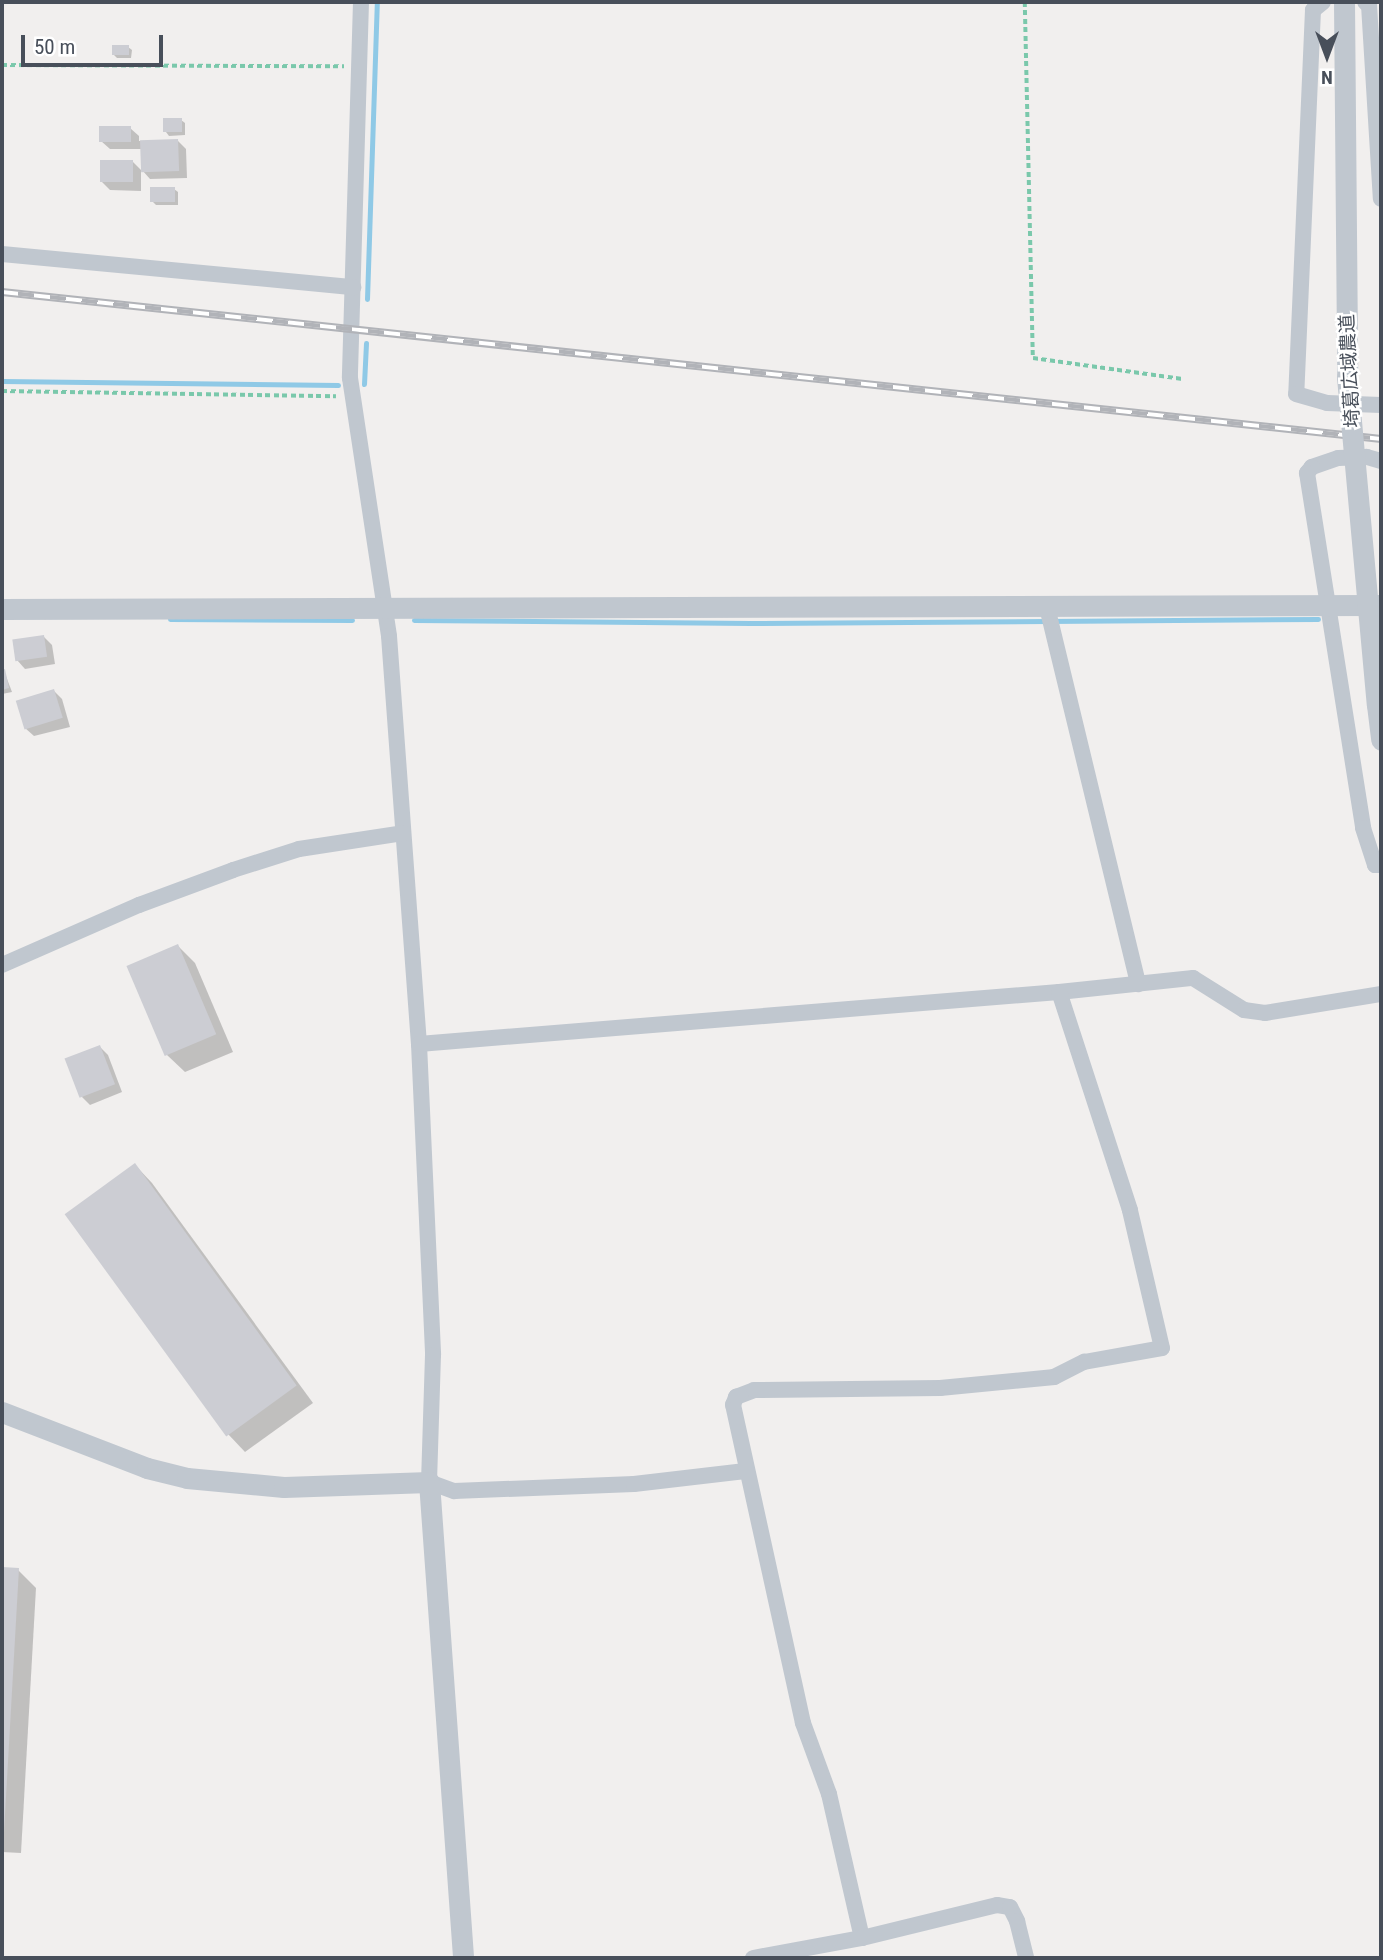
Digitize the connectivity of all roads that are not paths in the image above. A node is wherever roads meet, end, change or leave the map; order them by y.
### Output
1 (361, 2) edge
2 (1323, 2) edge
3 (1344, 2) edge
4 (1365, 2) edge
5 (1381, 187) edge
6 (1381, 199) edge
7 (2, 254) edge
8 (353, 287) junction
9 (1381, 405) edge
10 (1381, 461) edge
11 (1328, 605) junction
12 (1381, 605) edge
13 (1047, 607) junction
14 (2, 609) edge
15 (385, 609) junction
16 (1381, 740) edge
17 (403, 833) junction
18 (1381, 865) edge
19 (2, 965) edge
20 (1138, 984) junction
21 (1059, 992) junction
22 (1381, 994) edge
23 (419, 1044) junction
24 (2, 1412) edge
25 (746, 1471) junction
26 (429, 1482) junction
27 (862, 1938) junction
28 (463, 1958) edge
29 (753, 1958) edge
30 (1026, 1958) edge

1 - 8 street
2 - 9 street
3 - 16 street, 埼葛広域農道, bridge
4 - 5 street
5 - 6 street
7 - 8 street
8 - 15 street
10 - 11 street
11 - 12 street
11 - 13 street
11 - 18 street
13 - 15 street
13 - 20 street
14 - 15 street
15 - 17 street
17 - 19 street
17 - 23 street
20 - 21 street
20 - 22 street
21 - 23 street
21 - 25 street
23 - 26 street
24 - 26 street
25 - 26 street
25 - 27 street
26 - 28 street
27 - 29 street
27 - 30 street

